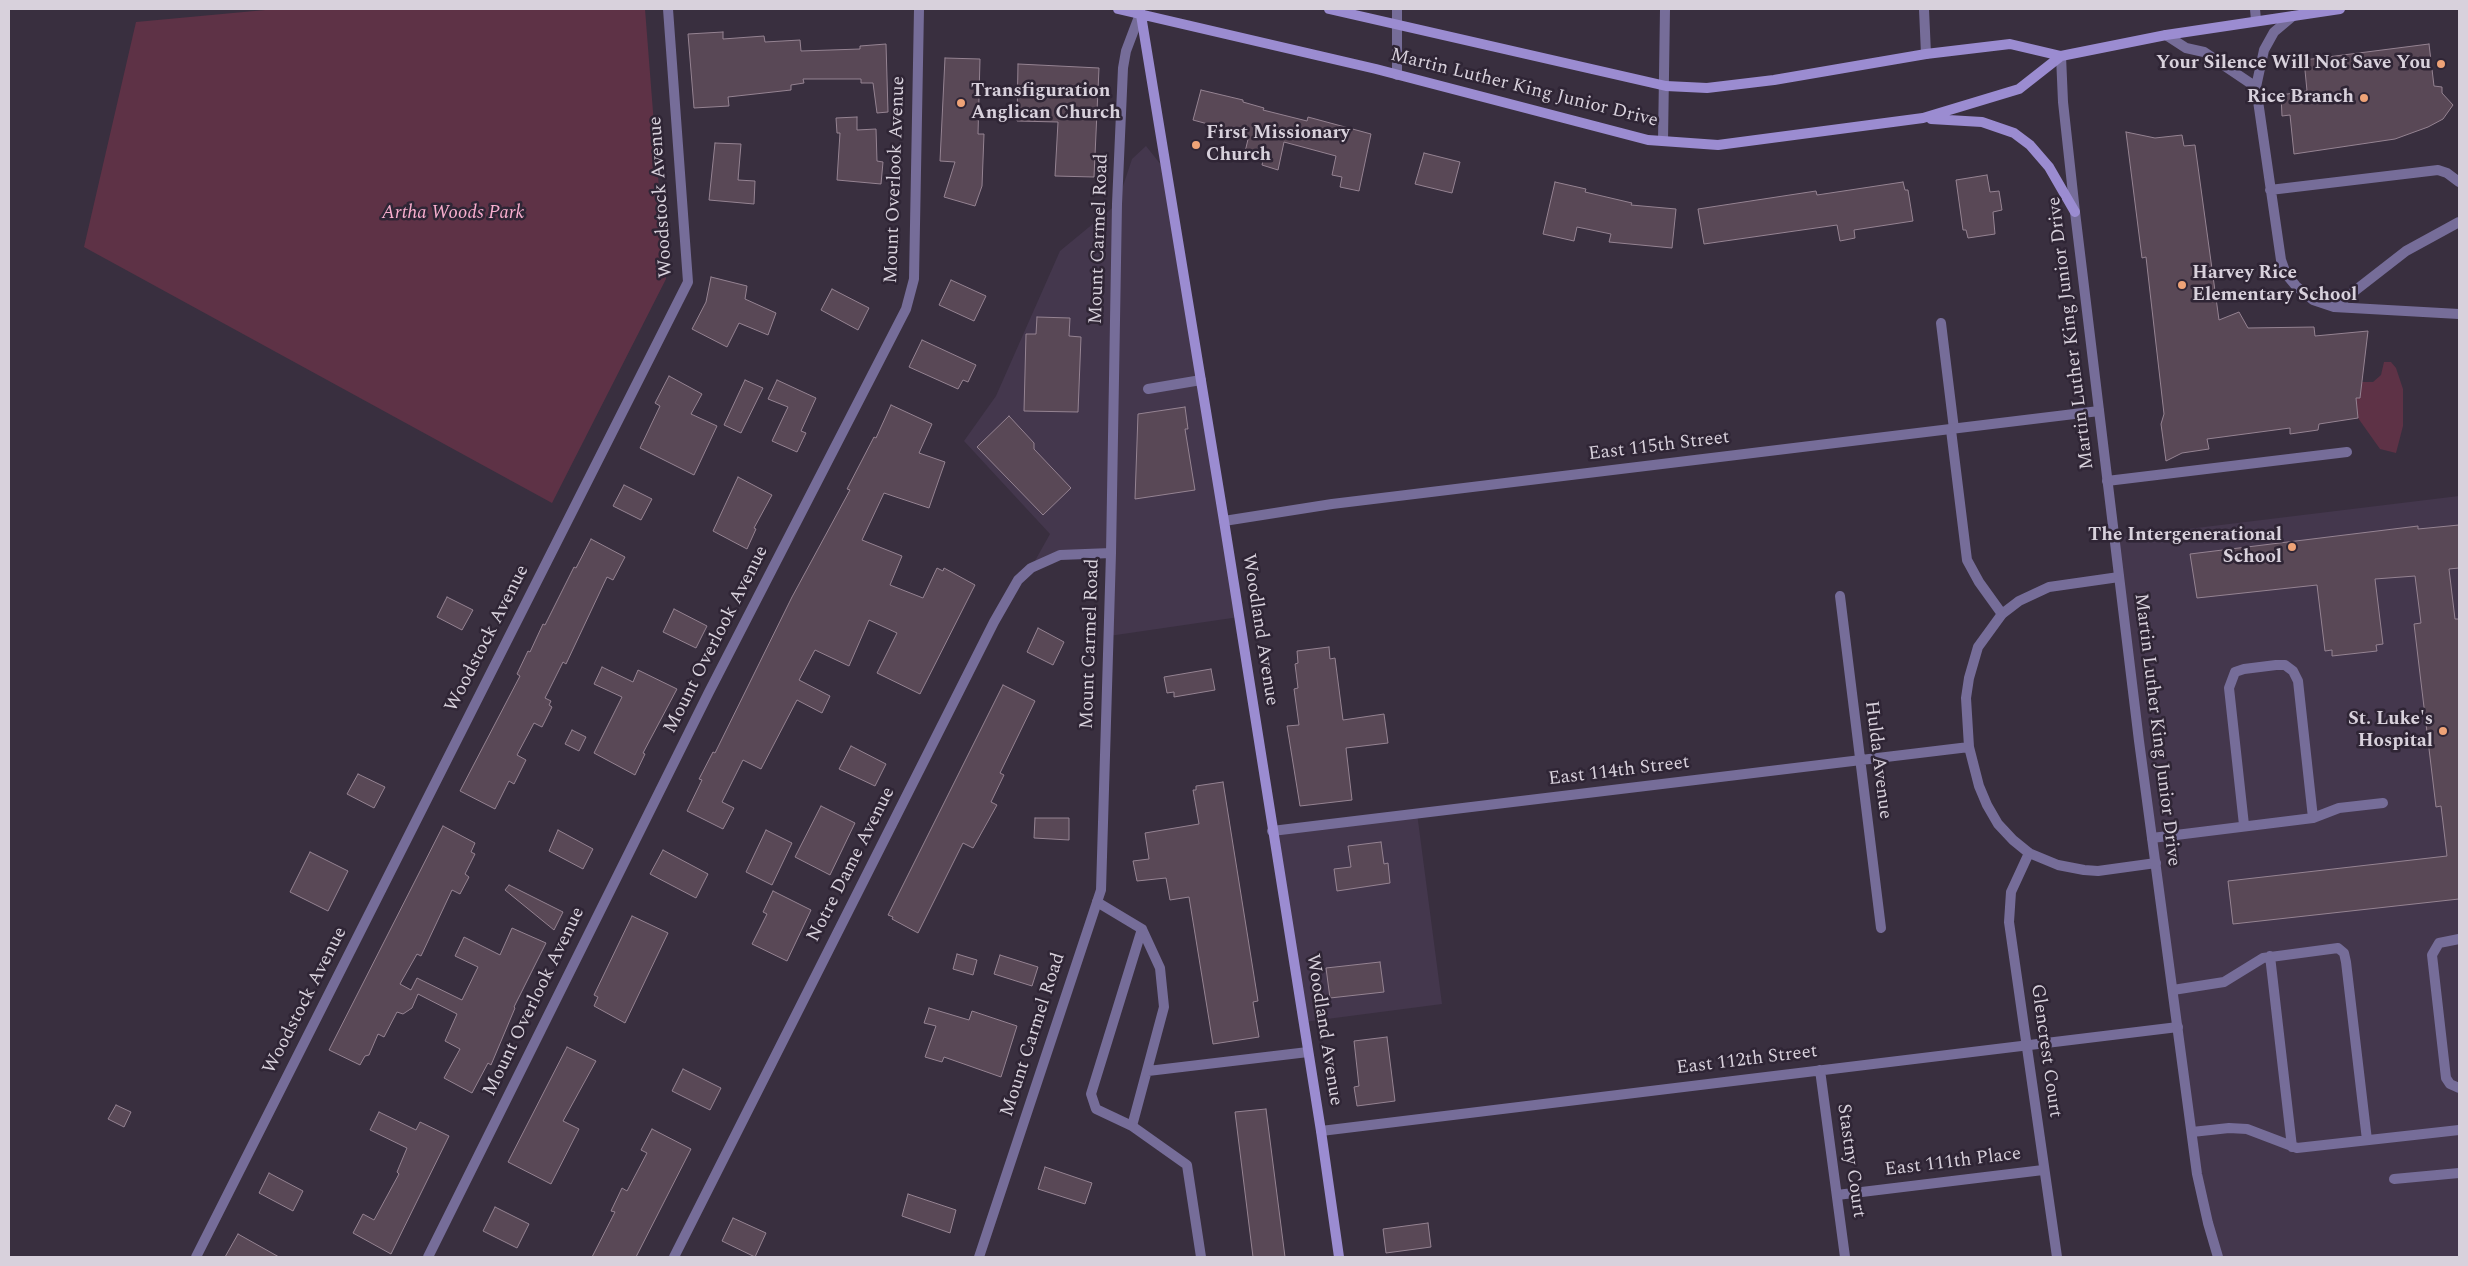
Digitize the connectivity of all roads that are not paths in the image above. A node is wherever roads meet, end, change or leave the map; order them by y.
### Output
1 (668, 9) edge
2 (919, 9) edge
3 (1118, 9) edge
4 (1329, 9) edge
5 (1397, 9) edge
6 (1665, 9) edge
7 (1924, 9) edge
8 (2254, 9) edge
9 (2340, 9) edge
10 (1140, 11) edge
11 (2293, 16) junction
12 (2256, 20) junction
13 (1396, 24) junction
14 (2166, 35) junction
15 (1926, 54) junction
16 (2061, 56) junction
17 (1397, 75) junction
18 (1666, 86) junction
19 (2256, 86) junction
20 (1923, 118) junction
21 (1663, 141) junction
22 (2459, 182) edge
23 (2270, 190) junction
24 (2075, 212) junction
25 (2459, 222) edge
26 (2334, 307) junction
27 (2459, 314) edge
28 (1942, 323) dead end
29 (1201, 380) junction
30 (1148, 389) dead end
31 (2099, 411) junction
32 (1953, 429) junction
33 (2348, 452) dead end
34 (2108, 481) junction
35 (1224, 520) junction
36 (1111, 554) junction
37 (2119, 577) junction
38 (1840, 596) dead end
39 (2002, 614) junction
40 (1969, 747) junction
41 (1860, 761) junction
42 (2384, 803) dead end
43 (2313, 818) junction
44 (2244, 825) junction
45 (1272, 831) junction
46 (2152, 838) junction
47 (2029, 853) junction
48 (2156, 863) junction
49 (1097, 902) junction
50 (1881, 928) dead end
51 (1142, 929) junction
52 (2459, 939) edge
53 (2270, 956) junction
54 (2173, 990) junction
55 (2178, 1027) junction
56 (2026, 1046) junction
57 (1308, 1052) junction
58 (1820, 1070) junction
59 (1148, 1071) junction
60 (2459, 1088) edge
61 (1132, 1126) junction
62 (2459, 1130) edge
63 (1321, 1131) junction
64 (2192, 1132) junction
65 (2367, 1140) junction
66 (2292, 1147) junction
67 (2044, 1170) junction
68 (2459, 1173) edge
69 (2394, 1180) dead end
70 (1836, 1195) junction
71 (196, 1257) edge
72 (428, 1257) edge
73 (674, 1257) edge
74 (979, 1257) edge
75 (1200, 1257) edge
76 (1339, 1257) edge
77 (1845, 1257) edge
78 (2057, 1257) edge
79 (2218, 1257) edge

1 - 71 street, Woodstock Avenue
2 - 72 street, Mount Overlook Avenue
3 - 10 main road, Martin Luther King Junior Drive
4 - 13 main road, Martin Luther King Junior Drive
5 - 13 street
6 - 18 street
7 - 15 street
8 - 12 street
9 - 11 main road
10 - 17 main road, Martin Luther King Junior Drive
10 - 29 main road, Woodland Avenue
10 - 36 street, Mount Carmel Road
11 - 12 main road
11 - 19 street
12 - 14 main road
13 - 17 street
13 - 18 main road, Martin Luther King Junior Drive
14 - 16 main road
14 - 19 street
15 - 16 main road, Martin Luther King Junior Drive
15 - 18 main road, Martin Luther King Junior Drive
16 - 20 main road, Martin Luther King Junior Drive
16 - 24 street, Martin Luther King Junior Drive
17 - 21 main road, Martin Luther King Junior Drive
18 - 21 street
19 - 23 street
20 - 21 main road, Martin Luther King Junior Drive
20 - 24 main road
22 - 23 street
23 - 26 street
24 - 31 street, Martin Luther King Junior Drive
25 - 26 street
26 - 27 street
28 - 32 street
29 - 30 street
29 - 35 main road, Woodland Avenue
31 - 32 street, East 115th Street
31 - 34 street, Martin Luther King Junior Drive
32 - 35 street, East 115th Street
32 - 39 street
33 - 34 street
34 - 37 street, Martin Luther King Junior Drive
35 - 45 main road, Woodland Avenue
36 - 49 street, Mount Carmel Road
36 - 73 street, Notre Dame Avenue
37 - 39 street
37 - 46 street, Martin Luther King Junior Drive
38 - 41 street, Hulda Avenue
39 - 40 street
40 - 41 street, East 114th Street
40 - 47 street
41 - 45 street, East 114th Street
41 - 50 street, Hulda Avenue
42 - 43 street
43 - 44 street
43 - 44 street
44 - 46 street
45 - 57 main road, Woodland Avenue
46 - 48 street, Martin Luther King Junior Drive
47 - 48 street
47 - 56 street, Glencrest Court
48 - 54 street, Martin Luther King Junior Drive
49 - 51 street
49 - 74 street, Mount Carmel Road
51 - 59 street
51 - 61 street
52 - 60 street
53 - 54 street
53 - 65 street
53 - 66 street
54 - 55 street, Martin Luther King Junior Drive
55 - 56 street, East 112th Street
55 - 64 street, Martin Luther King Junior Drive
56 - 58 street, East 112th Street
56 - 67 street, Glencrest Court
57 - 59 street
57 - 63 main road, Woodland Avenue
58 - 63 street, East 112th Street
58 - 70 street, Stastny Court
59 - 61 street
61 - 75 street
62 - 65 street
63 - 76 main road, Woodland Avenue
64 - 66 street
64 - 79 street, Martin Luther King Junior Drive
65 - 66 street
67 - 70 street, East 111th Place
67 - 78 street, Glencrest Court
68 - 69 street
70 - 77 street, Stastny Court

